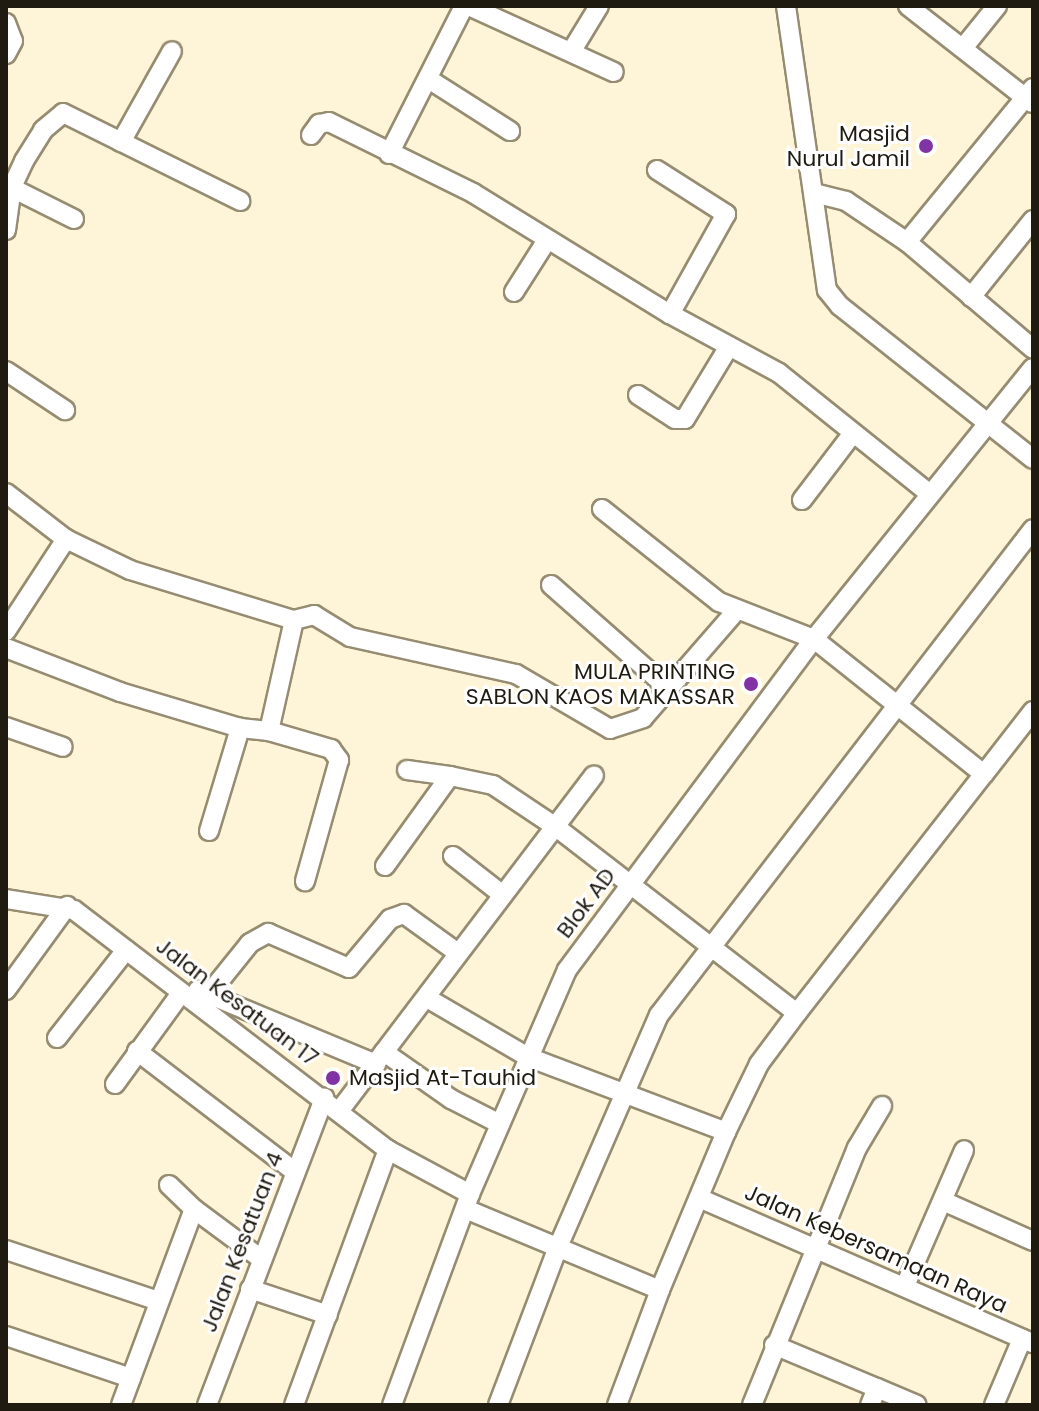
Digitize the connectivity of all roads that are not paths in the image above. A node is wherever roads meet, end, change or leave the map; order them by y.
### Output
1 (466, 6) edge
2 (599, 6) edge
3 (786, 6) edge
4 (908, 6) edge
5 (997, 6) edge
6 (6, 23) edge
7 (963, 48) junction
8 (172, 51) dead end
9 (571, 52) junction
10 (6, 54) edge
11 (614, 72) dead end
12 (430, 80) junction
13 (1030, 96) edge
14 (510, 131) dead end
15 (311, 135) dead end
16 (121, 142) junction
17 (389, 154) junction
18 (657, 170) dead end
19 (9, 186) edge
20 (814, 193) junction
21 (240, 201) dead end
22 (74, 219) dead end
23 (1033, 220) edge
24 (6, 230) edge
25 (547, 240) junction
26 (907, 242) junction
27 (514, 292) dead end
28 (971, 297) junction
29 (670, 314) junction
30 (728, 348) junction
31 (1033, 349) edge
32 (1033, 368) edge
33 (6, 371) edge
34 (638, 395) dead end
35 (65, 410) dead end
36 (990, 424) junction
37 (853, 433) junction
38 (1033, 459) edge
39 (6, 493) edge
40 (930, 494) junction
41 (802, 500) dead end
42 (602, 509) dead end
43 (1033, 529) edge
44 (66, 539) junction
45 (551, 585) dead end
46 (737, 610) junction
47 (294, 620) junction
48 (6, 631) edge
49 (814, 639) junction
50 (6, 648) edge
51 (669, 689) junction
52 (895, 702) junction
53 (1033, 711) edge
54 (6, 727) edge
55 (240, 728) junction
56 (269, 731) junction
57 (63, 747) dead end
58 (407, 770) dead end
59 (984, 774) junction
60 (594, 775) dead end
61 (450, 776) junction
62 (556, 827) junction
63 (209, 831) dead end
64 (453, 856) dead end
65 (385, 866) dead end
66 (305, 881) dead end
67 (631, 884) junction
68 (503, 895) junction
69 (6, 899) edge
70 (67, 906) junction
71 (709, 945) junction
72 (126, 950) junction
73 (458, 953) junction
74 (175, 987) junction
75 (6, 990) edge
76 (209, 994) junction
77 (427, 998) junction
78 (797, 1013) junction
79 (57, 1038) dead end
80 (137, 1051) junction
81 (528, 1057) junction
82 (380, 1058) junction
83 (115, 1084) dead end
84 (624, 1090) junction
85 (324, 1098) junction
86 (882, 1106) dead end
87 (340, 1110) junction
88 (500, 1124) junction
89 (726, 1132) junction
90 (388, 1150) junction
91 (964, 1150) dead end
92 (294, 1171) junction
93 (169, 1185) dead end
94 (699, 1198) junction
95 (943, 1201) junction
96 (468, 1202) junction
97 (194, 1209) junction
98 (1033, 1241) edge
99 (558, 1247) junction
100 (814, 1247) junction
101 (6, 1250) edge
102 (260, 1258) junction
103 (905, 1286) junction
104 (250, 1289) junction
105 (660, 1290) junction
106 (158, 1301) junction
107 (328, 1315) junction
108 (6, 1336) edge
109 (1028, 1341) edge
110 (774, 1345) junction
111 (131, 1378) junction
112 (873, 1397) edge
113 (121, 1405) edge
114 (207, 1405) edge
115 (294, 1405) edge
116 (392, 1405) edge
117 (498, 1405) edge
118 (617, 1405) edge
119 (752, 1405) edge
120 (917, 1405) edge
121 (994, 1405) edge

1 - 9 street
1 - 12 street
2 - 9 street
3 - 20 street
4 - 7 street
5 - 7 street
6 - 10 street
7 - 13 street
8 - 16 street
9 - 11 street
12 - 14 street
12 - 17 street
13 - 26 street
15 - 17 street
16 - 19 street
16 - 21 street
17 - 25 street
18 - 29 street
19 - 22 street
19 - 24 street
20 - 26 street
20 - 36 street
23 - 28 street
25 - 27 street
25 - 29 street
26 - 28 street
28 - 31 street
29 - 30 street
30 - 34 street
30 - 37 street
32 - 36 street, Blok AD
33 - 35 street
36 - 38 street
36 - 40 street, Blok AD
37 - 40 street
37 - 41 street
39 - 44 street
40 - 49 street, Blok AD
42 - 46 street
43 - 52 street
44 - 47 street
44 - 48 street
45 - 51 street
46 - 49 street
46 - 51 street
47 - 51 street
47 - 56 street
49 - 52 street
49 - 67 street, Blok AD
50 - 55 street
52 - 59 street
52 - 71 street
53 - 59 street
54 - 57 street
55 - 56 street
55 - 63 street
56 - 66 street
58 - 61 street
59 - 78 street
60 - 62 street
61 - 62 street
61 - 65 street
62 - 67 street
62 - 68 street
64 - 68 street
67 - 71 street
67 - 81 street, Blok AD
68 - 73 street
69 - 70 street
70 - 72 street, Jalan Kesatuan 17
70 - 75 street
71 - 78 street
71 - 84 street
72 - 74 street, Jalan Kesatuan 17
72 - 79 street
73 - 76 street
73 - 77 street
74 - 76 street
74 - 80 street
74 - 85 street, Jalan Kesatuan 17
76 - 82 street
77 - 81 street
77 - 82 street
78 - 89 street
80 - 83 street
80 - 92 street
81 - 84 street
81 - 88 street, Blok AD
82 - 87 street
82 - 88 street
84 - 89 street
84 - 99 street
85 - 87 street, Jalan Kesatuan 17
85 - 92 street, Jalan Kesatuan 4
86 - 100 street
87 - 90 street, Jalan Kesatuan 17
88 - 96 street, Blok AD
89 - 94 street
90 - 96 street, Jalan Kesatuan 17
90 - 107 street
91 - 95 street
92 - 102 street, Jalan Kesatuan 4
93 - 97 street
94 - 100 street, Jalan Kebersamaan Raya
94 - 105 street
95 - 98 street
95 - 103 street
96 - 99 street, Jalan Kesatuan 17
96 - 116 street, Blok AD
97 - 102 street
97 - 106 street
99 - 105 street, Jalan Kesatuan 17
99 - 117 street
100 - 103 street, Jalan Kebersamaan Raya
100 - 110 street
101 - 106 street
102 - 104 street, Jalan Kesatuan 4
103 - 109 street, Jalan Kebersamaan Raya
104 - 107 street
104 - 114 street, Jalan Kesatuan 4
105 - 118 street
106 - 111 street
107 - 115 street
108 - 111 street
109 - 121 street
110 - 112 street
110 - 119 street
111 - 113 street
112 - 120 street

